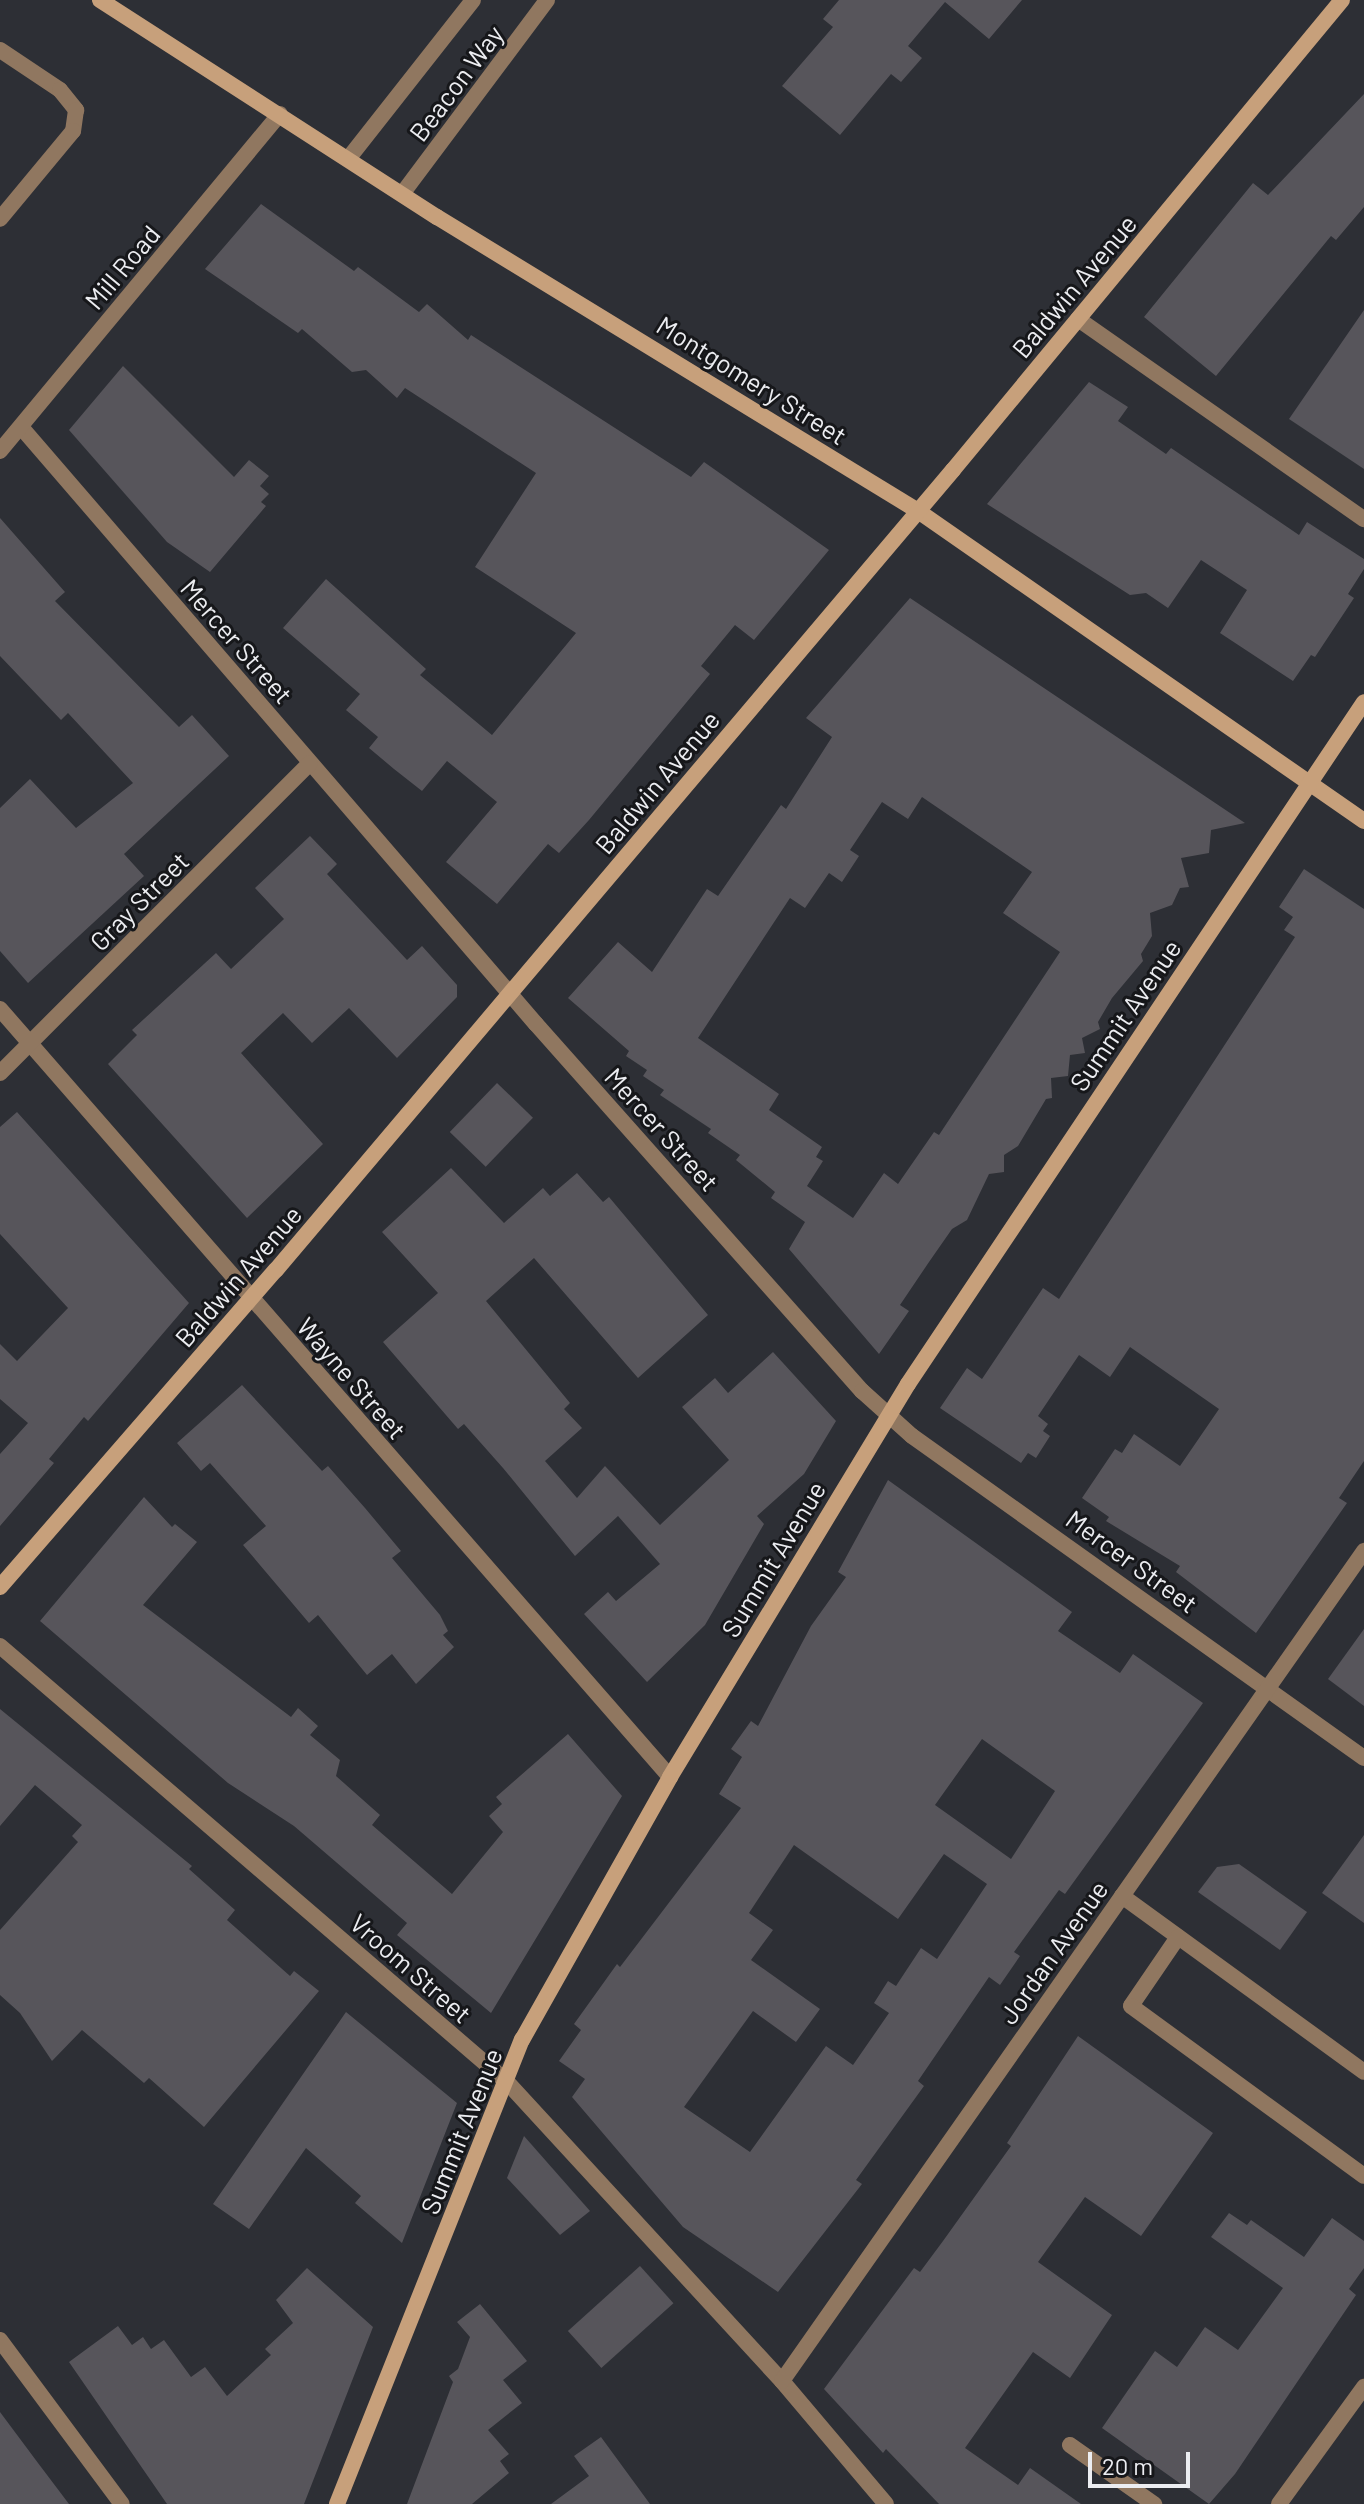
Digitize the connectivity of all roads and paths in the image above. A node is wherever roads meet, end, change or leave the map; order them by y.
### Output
1 (100, 0) edge
2 (473, 0) edge
3 (547, 0) edge
4 (1342, 0) edge
5 (2, 54) edge
6 (280, 114) junction
7 (348, 159) junction
8 (402, 194) junction
9 (0, 219) edge
10 (1078, 319) junction
11 (21, 427) junction
12 (0, 451) edge
13 (918, 511) junction
14 (1364, 519) edge
15 (1364, 702) edge
16 (310, 763) junction
17 (1308, 784) junction
18 (1364, 821) edge
19 (510, 992) junction
20 (0, 1009) edge
21 (31, 1044) junction
22 (0, 1073) edge
23 (251, 1299) junction
24 (888, 1416) junction
25 (1364, 1551) edge
26 (0, 1587) edge
27 (0, 1646) edge
28 (1268, 1688) junction
29 (1364, 1758) edge
30 (670, 1777) junction
31 (1122, 1896) junction
32 (1178, 1937) junction
33 (1364, 2072) edge
34 (507, 2082) junction
35 (1364, 2176) edge
36 (0, 2340) edge
37 (782, 2381) junction
38 (1364, 2387) edge
39 (1070, 2445) dead end
40 (122, 2504) edge
41 (337, 2504) edge
42 (886, 2504) edge
43 (1154, 2504) edge
44 (1279, 2504) edge

1 - 6 main road, Montgomery Street
2 - 7 street, Beacon Way
3 - 8 street, Beacon Way
4 - 10 main road, Baldwin Avenue
5 - 9 street
6 - 7 main road, Montgomery Street
6 - 11 street, Mill Road
7 - 8 main road, Montgomery Street
8 - 13 main road, Montgomery Street
10 - 13 main road, Baldwin Avenue
10 - 14 street
11 - 12 street, Mill Road
11 - 16 street, Mercer Street
13 - 17 main road, Montgomery Street
13 - 19 main road, Baldwin Avenue
15 - 17 main road, Summit Avenue
16 - 19 street, Mercer Street
16 - 21 street, Gray Street
17 - 18 main road, Montgomery Street
17 - 24 main road, Summit Avenue
19 - 23 main road, Baldwin Avenue
19 - 24 street, Mercer Street
20 - 21 street, Wayne Street
21 - 22 street, Gray Street
21 - 23 street, Wayne Street
23 - 26 main road, Baldwin Avenue
23 - 30 street, Wayne Street
24 - 28 street, Mercer Street
24 - 30 main road, Summit Avenue
25 - 28 street, Jordan Avenue
27 - 34 street, Vroom Street
28 - 29 street, Mercer Street
28 - 31 street, Jordan Avenue
30 - 34 main road, Summit Avenue
31 - 32 street
31 - 37 street, Jordan Avenue
32 - 33 street
32 - 35 street
34 - 37 street, Vroom Street
34 - 41 main road, Summit Avenue
36 - 40 street
37 - 42 street, Vroom Street
38 - 44 street
39 - 43 street

